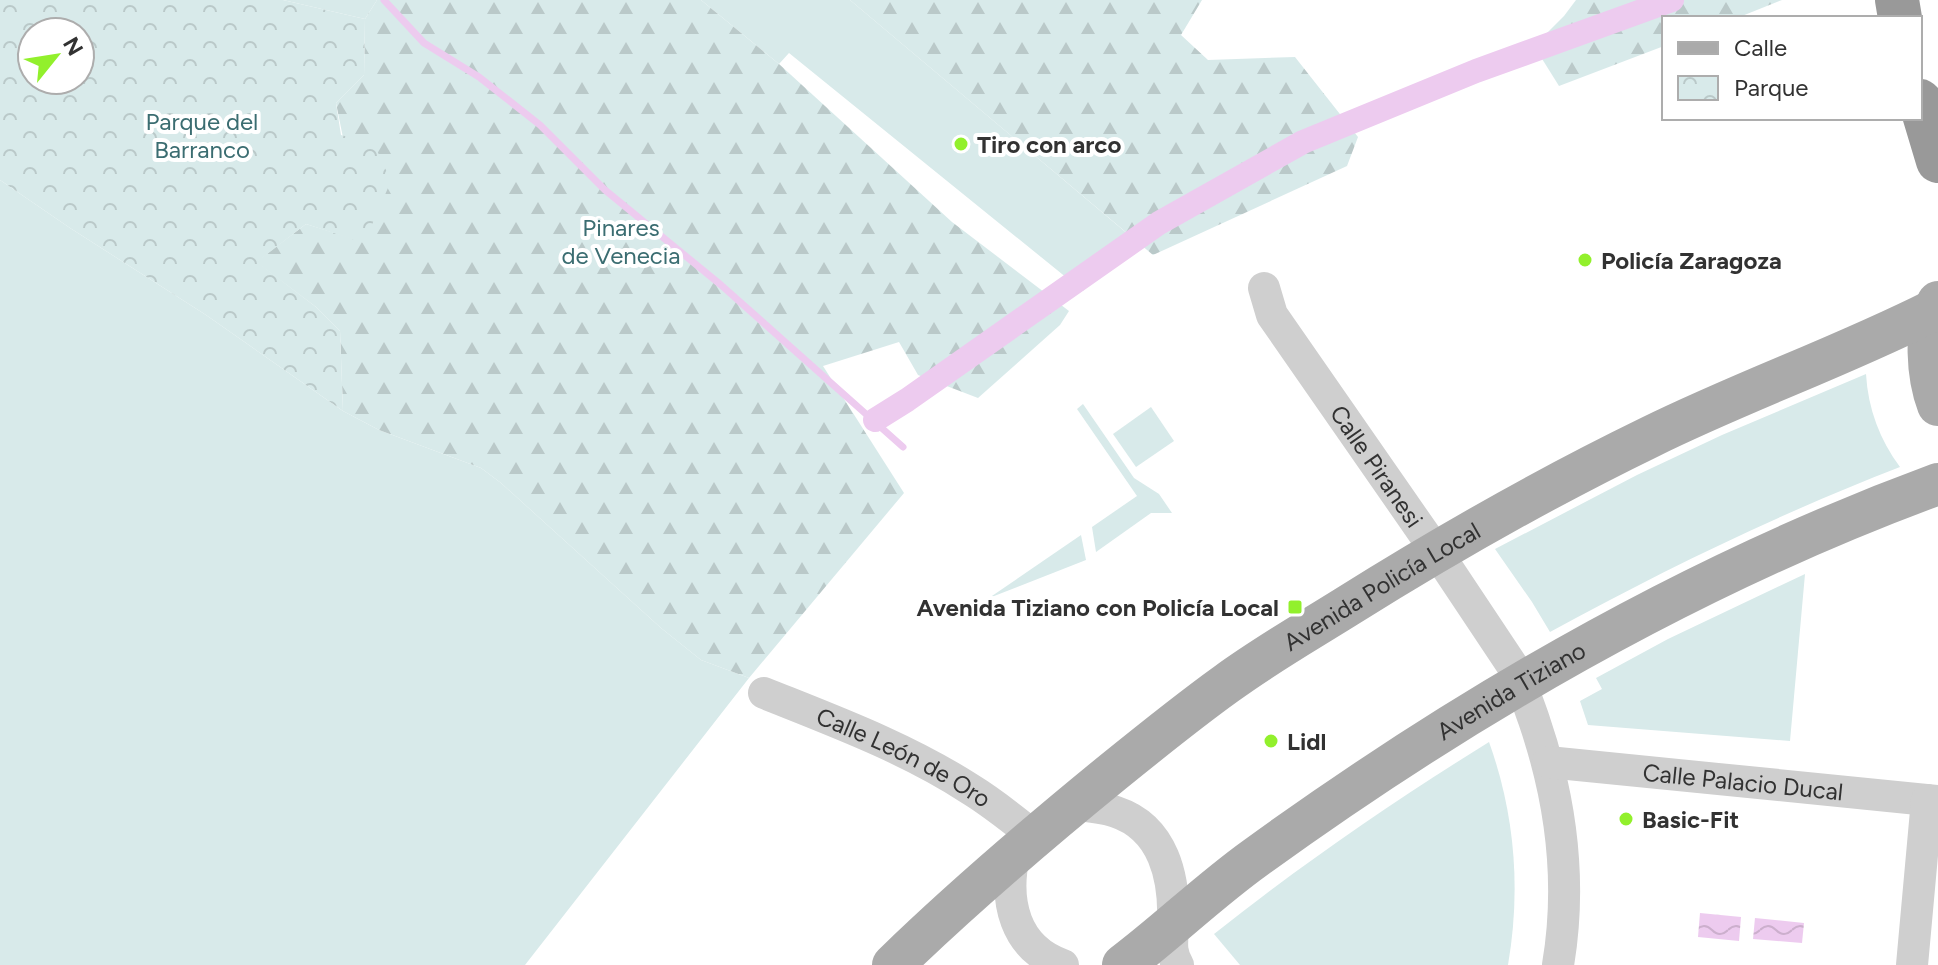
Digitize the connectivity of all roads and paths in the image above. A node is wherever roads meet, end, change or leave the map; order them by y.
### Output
1 (1922, 108) edge
2 (1938, 161) edge
3 (1264, 288) dead end
4 (1936, 306) edge
5 (1938, 405) edge
6 (1938, 484) edge
7 (1436, 551) junction
8 (1521, 682) junction
9 (764, 693) dead end
10 (1548, 762) junction
11 (1932, 801) edge
12 (1073, 805) junction
13 (1024, 846) junction
14 (1176, 945) edge
15 (893, 965) edge
16 (1063, 965) edge
17 (1123, 965) edge
18 (1558, 965) edge
19 (1912, 965) edge

1 - 2 highway
3 - 7 street, Calle Piranesi
4 - 5 main road
4 - 7 main road, Avenida Policía Local
6 - 8 main road, Avenida Tiziano
7 - 8 street, Calle Piranesi
7 - 12 main road, Avenida Policía Local
8 - 10 street, Calle Piranesi
8 - 14 main road, Avenida Tiziano
9 - 13 street, Calle León de Oro
10 - 11 street, Calle Palacio Ducal
10 - 18 street, Calle Piranesi
11 - 19 street
12 - 13 main road, Avenida Policía Local
12 - 14 street
13 - 15 main road, Avenida Policía Local
13 - 16 street
14 - 17 main road, Avenida Tiziano

